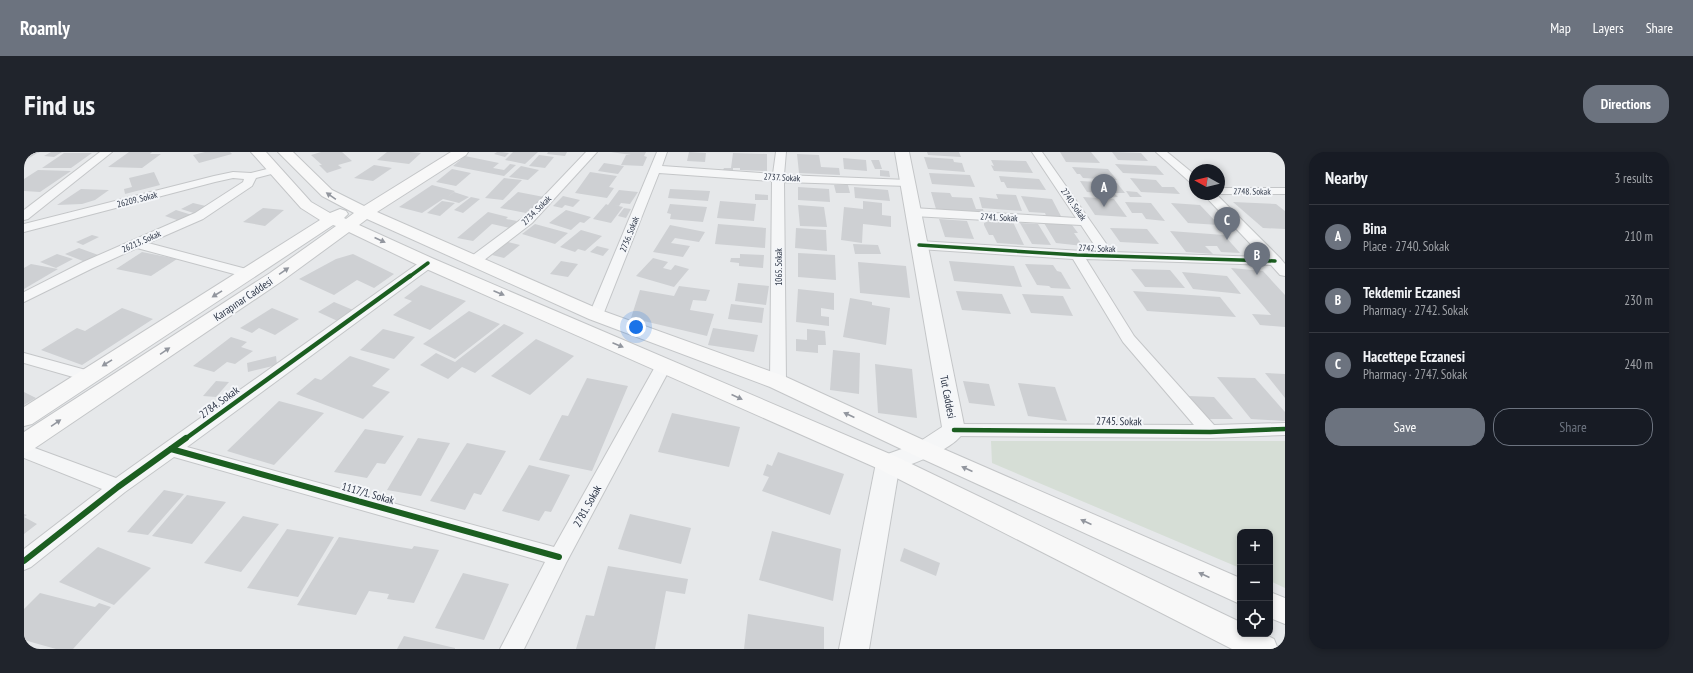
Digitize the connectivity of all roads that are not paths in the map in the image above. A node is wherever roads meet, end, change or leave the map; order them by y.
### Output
1 (107, 152) edge
2 (258, 152) edge
3 (285, 152) edge
4 (440, 152) edge
5 (460, 152) edge
6 (592, 152) edge
7 (662, 152) edge
8 (780, 152) edge
9 (902, 152) edge
10 (1037, 152) edge
11 (1161, 152) edge
12 (656, 169) junction
13 (275, 170) junction
14 (251, 176) junction
15 (1189, 176) edge
16 (778, 178) junction
17 (908, 184) junction
18 (1225, 191) edge
19 (1285, 191) edge
20 (1215, 200) edge
21 (913, 212) junction
22 (24, 216) edge
23 (350, 216) junction
24 (1086, 222) junction
25 (24, 228) edge
26 (135, 244) junction
27 (919, 245) junction
28 (1077, 255) junction
29 (1109, 257) junction
30 (474, 261) junction
31 (1275, 262) junction
32 (428, 263) junction
33 (1285, 272) edge
34 (249, 274) junction
35 (24, 298) edge
36 (596, 316) junction
37 (24, 358) edge
38 (664, 365) junction
39 (87, 376) junction
40 (778, 382) junction
41 (24, 418) edge
42 (1285, 429) edge
43 (954, 430) junction
44 (1210, 432) junction
45 (24, 444) edge
46 (171, 449) junction
47 (924, 450) junction
48 (24, 451) edge
49 (888, 463) junction
50 (118, 487) junction
51 (559, 557) junction
52 (24, 561) edge
53 (1237, 590) edge
54 (1273, 605) edge
55 (1285, 611) edge
56 (1226, 639) edge
57 (512, 649) edge
58 (854, 649) edge
59 (1263, 649) edge

1 - 22 street
2 - 13 main road
23 -> 3 main road
4 - 23 main road, Karapınar Caddesi
5 - 23 main road, Karapınar Caddesi
6 - 30 street, 2734. Sokak
7 - 12 street, 2736. Sokak
8 - 16 street, 1065. Sokak
9 - 17 street, Tut Caddesi
10 - 24 street, 2740. Sokak
11 - 15 street
12 - 16 street, 2737. Sokak
12 - 36 street, 2736. Sokak
13 - 14 street, 26209. Sokak
13 - 23 main road
14 - 25 street, 26209. Sokak
14 - 26 street, 26213. Sokak
16 - 17 street, 2737. Sokak
16 - 40 street, 1065. Sokak
17 - 21 street, Tut Caddesi
18 - 19 street, 2748. Sokak
20 - 31 street
21 - 24 street, 2741. Sokak
21 - 27 street, Tut Caddesi
23 - 30 main road
23 -> 32 main road
23 - 34 main road, Karapınar Caddesi
45 -> 23 main road, Karapınar Caddesi
24 - 29 street, 2740. Sokak
26 - 34 street
26 - 35 street, 26213. Sokak
27 - 28 street, 2742. Sokak
27 - 43 street, Tut Caddesi
28 - 29 street, 2742. Sokak
28 - 44 street
29 - 31 street, 2742. Sokak
30 - 36 main road
31 - 33 street
32 -> 38 main road
32 - 46 street, 2784. Sokak
34 -> 39 main road, Karapınar Caddesi
36 - 40 main road
37 - 39 street
38 -> 49 main road
38 - 51 street, 2781. Sokak
39 - 41 main road, Karapınar Caddesi
47 -> 40 main road
42 - 44 street, 2745. Sokak
43 - 44 street, 2745. Sokak
43 - 47 street, Tut Caddesi
46 - 50 street, 2784. Sokak
46 - 51 street, 1117/1. Sokak
47 - 49 street, Tut Caddesi
53 -> 47 main road
48 - 50 street
49 - 56 main road
49 - 58 street
50 - 52 street, 2784. Sokak
51 - 57 street, 2781. Sokak
54 - 55 main road
56 - 59 main road

